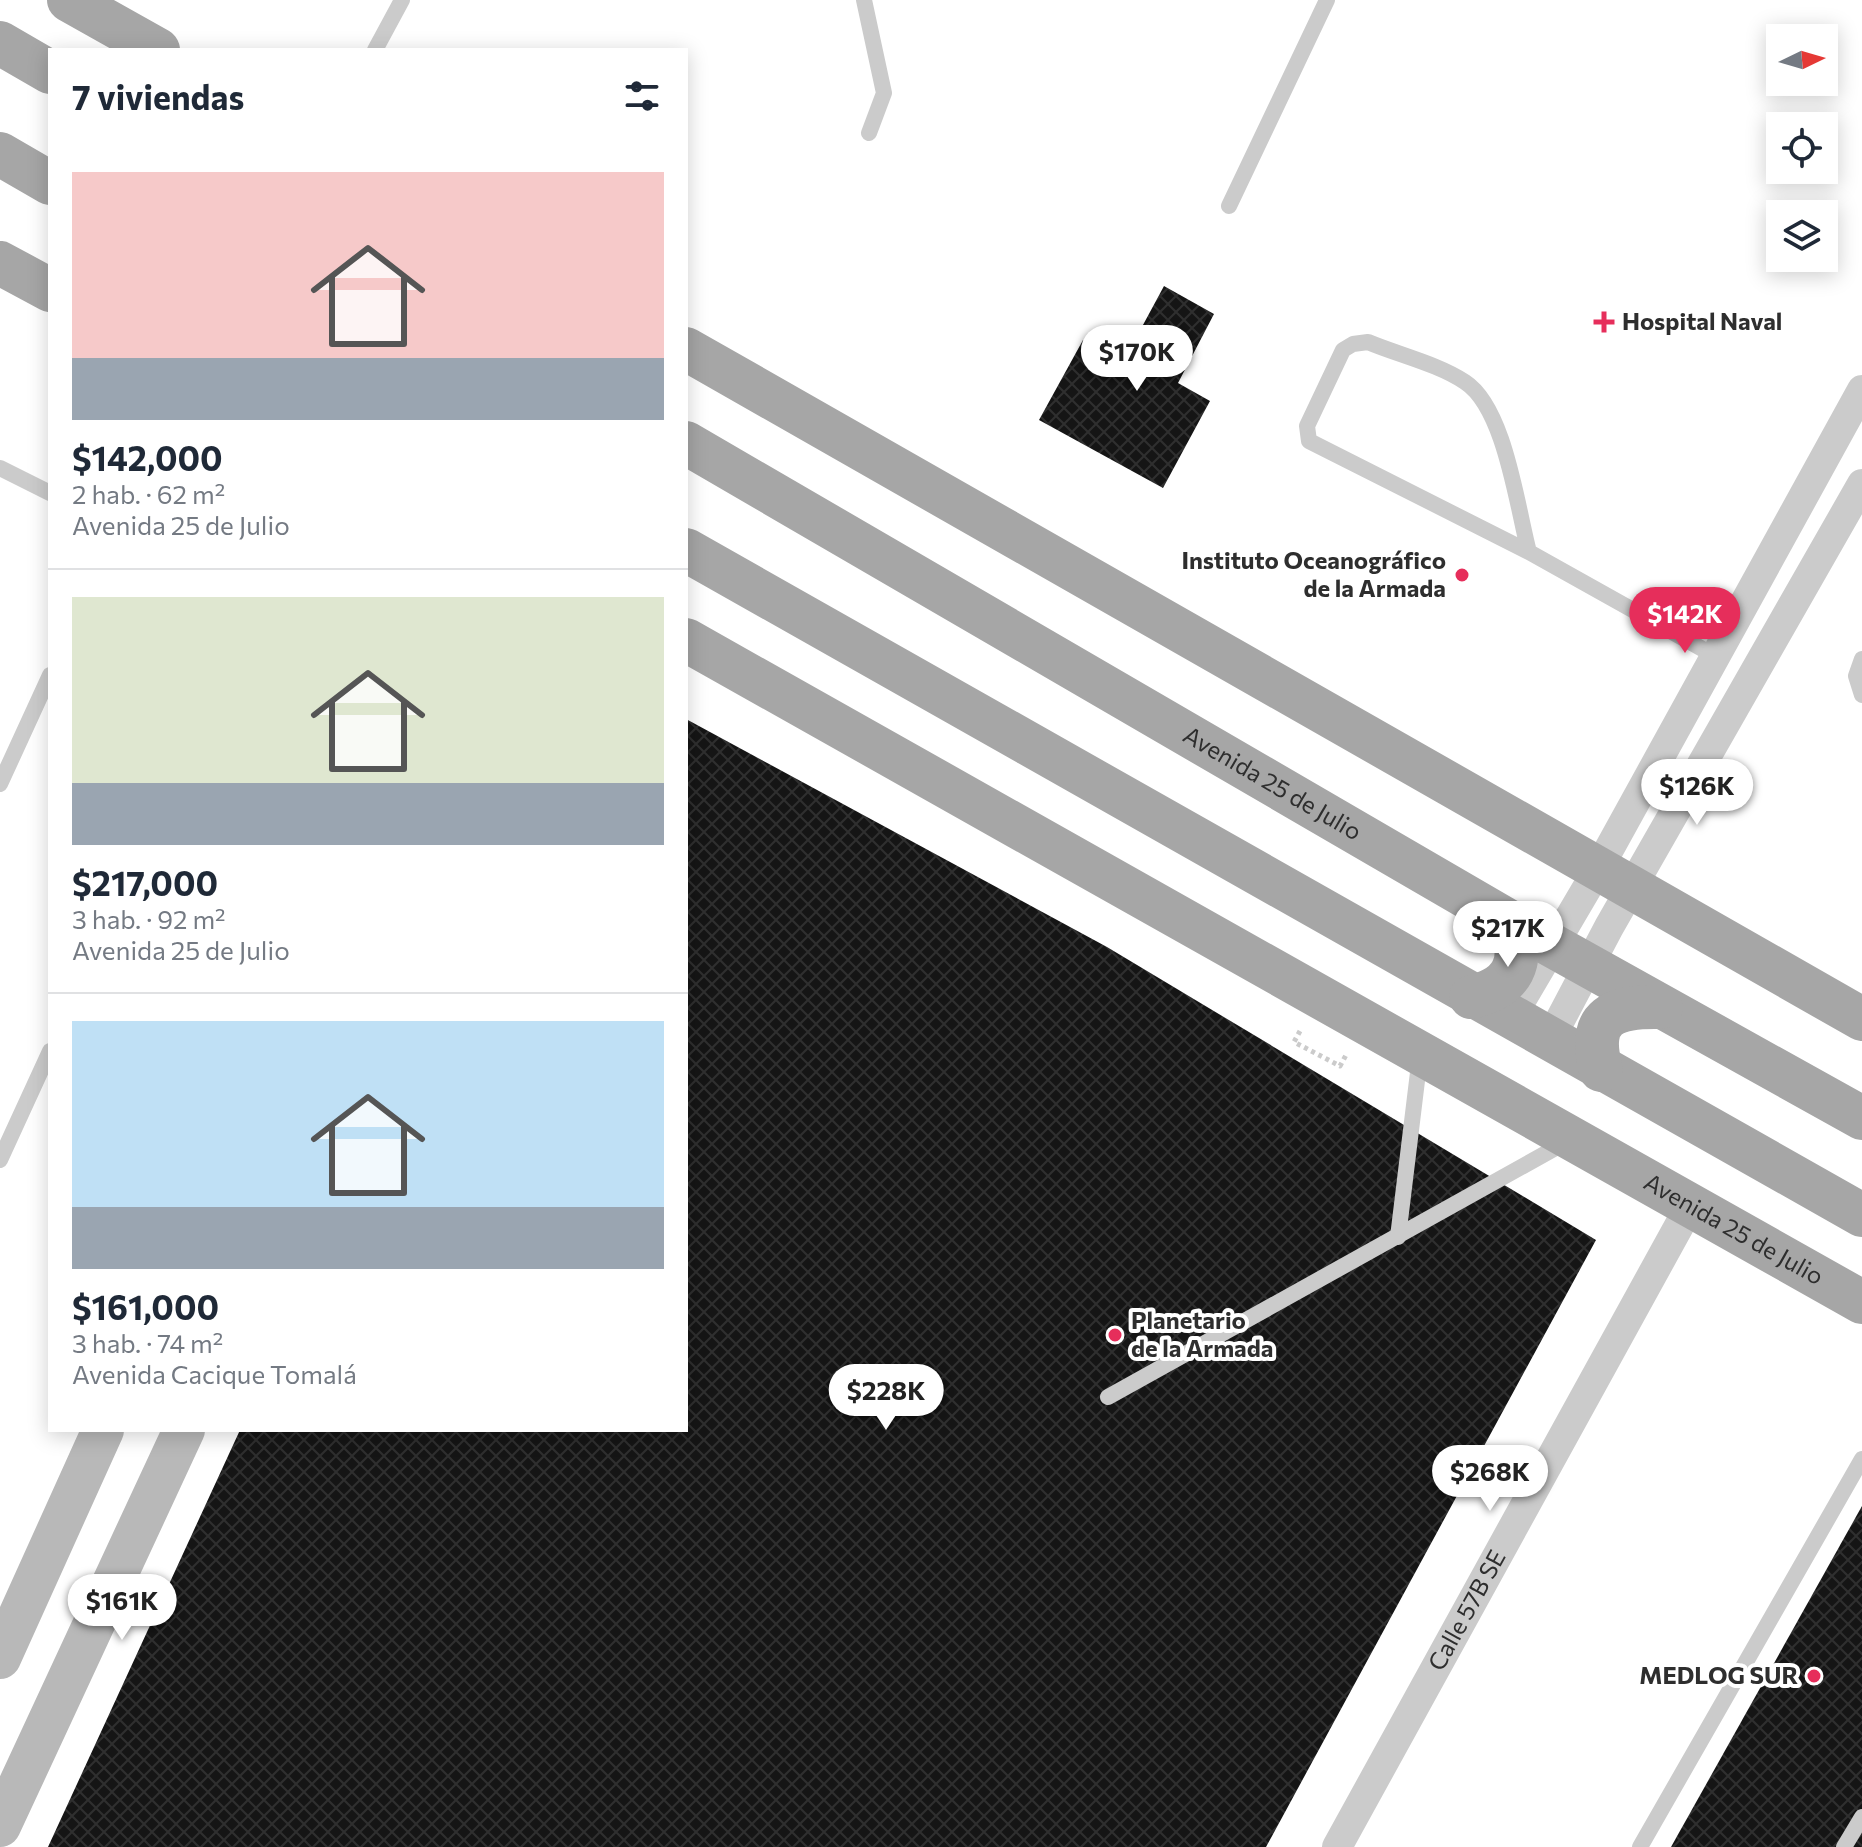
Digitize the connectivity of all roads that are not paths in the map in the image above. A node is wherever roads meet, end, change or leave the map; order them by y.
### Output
1 (69, 0) edge
2 (402, 0) edge
3 (864, 0) edge
4 (1327, 0) edge
5 (0, 43) edge
6 (154, 48) edge
7 (376, 48) edge
8 (48, 71) edge
9 (869, 133) dead end
10 (0, 154) edge
11 (48, 182) edge
12 (1229, 206) dead end
13 (0, 263) edge
14 (48, 289) edge
15 (688, 351) edge
16 (1862, 390) edge
17 (688, 444) edge
18 (0, 468) edge
19 (1862, 484) edge
20 (48, 492) edge
21 (688, 551) edge
22 (1529, 552) junction
23 (688, 641) edge
24 (1715, 656) junction
25 (1862, 659) edge
26 (48, 679) edge
27 (1751, 679) junction
28 (1862, 695) edge
29 (0, 784) edge
30 (1614, 880) junction
31 (1510, 922) junction
32 (1570, 956) junction
33 (1471, 997) junction
34 (1661, 1007) junction
35 (1510, 1019) junction
36 (1862, 1019) edge
37 (1549, 1041) junction
38 (1420, 1054) junction
39 (48, 1055) edge
40 (1601, 1070) junction
41 (1862, 1118) edge
42 (1572, 1139) junction
43 (0, 1160) edge
44 (1690, 1206) junction
45 (1862, 1215) edge
46 (1398, 1237) junction
47 (1862, 1302) edge
48 (1108, 1397) dead end
49 (102, 1432) edge
50 (183, 1432) edge
51 (1862, 1459) edge
52 (0, 1658) edge
53 (1862, 1817) edge
54 (0, 1826) edge
55 (1337, 1847) edge
56 (1640, 1847) edge
57 (1844, 1847) edge

1 - 6 main road
2 - 7 lane
3 - 9 lane
4 - 12 lane
5 - 8 main road
10 - 11 main road
13 - 14 main road
15 - 30 main road
16 - 24 street
17 - 31 main road, Avenida 25 de Julio
18 - 20 lane
19 - 27 street
21 - 33 main road
22 - 22 lane
22 - 24 lane
23 - 38 main road, Avenida 25 de Julio
24 - 27 street
24 - 30 street
25 - 28 lane
26 - 29 lane
27 - 30 street
30 - 32 street
30 - 32 street
30 - 36 main road
31 - 32 main road, Avenida 25 de Julio
31 - 33 main road
32 - 34 main road, Avenida 25 de Julio
32 - 35 street
32 - 37 street
33 - 35 main road
34 - 40 main road
34 - 41 main road, Avenida 25 de Julio
35 - 37 main road
37 - 40 main road
38 - 42 main road, Avenida 25 de Julio
38 - 46 lane
39 - 43 lane
40 - 45 main road
42 - 44 main road, Avenida 25 de Julio
42 - 46 lane
44 - 47 main road, Avenida 25 de Julio
44 - 55 street, Calle 57B SE
46 - 48 lane
49 - 52 main road
50 - 54 main road
51 - 56 lane
53 - 57 lane

